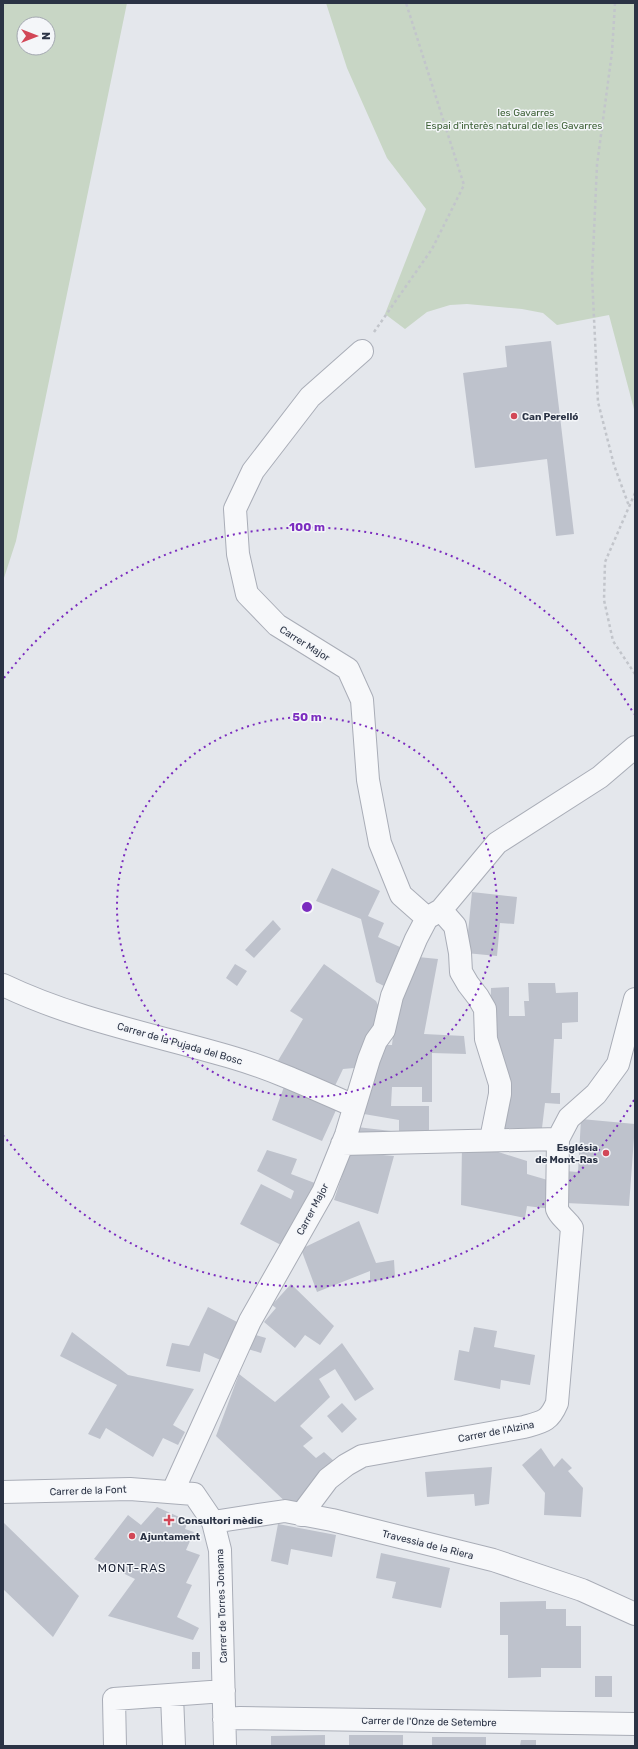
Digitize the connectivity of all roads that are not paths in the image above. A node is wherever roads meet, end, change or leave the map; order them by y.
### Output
1 (362, 351) road end
2 (635, 747) edge
3 (434, 914) junction
4 (3, 985) edge
5 (635, 998) edge
6 (354, 1106) junction
7 (558, 1139) junction
8 (491, 1140) junction
9 (342, 1144) junction
10 (173, 1491) junction
11 (3, 1492) edge
12 (301, 1515) junction
13 (213, 1522) junction
14 (635, 1614) edge
15 (224, 1691) junction
16 (172, 1695) junction
17 (224, 1719) junction
18 (635, 1724) edge
19 (115, 1746) edge
20 (174, 1746) edge
21 (225, 1746) edge

1 - 3 street, Carrer Major
2 - 3 street, Carrer Major
3 - 6 street, Carrer Major
3 - 8 street
4 - 6 street, Carrer de la Pujada del Bosc
5 - 7 street
6 - 9 street, Carrer Major
7 - 8 street
7 - 12 street, Carrer de l'Alzina
8 - 9 street
9 - 10 street, Carrer Major
10 - 11 street, Carrer de la Font
10 - 13 street, Carrer de Torres Jonama
12 - 13 street, Travessia de la Riera
12 - 14 street, Travessia de la Riera
13 - 15 street, Carrer de Torres Jonama
15 - 16 street
15 - 17 street, Carrer de Torres Jonama
16 - 19 street
16 - 20 street
17 - 18 street, Carrer de l'Onze de Setembre
17 - 21 street, Carrer de Torres Jonama

